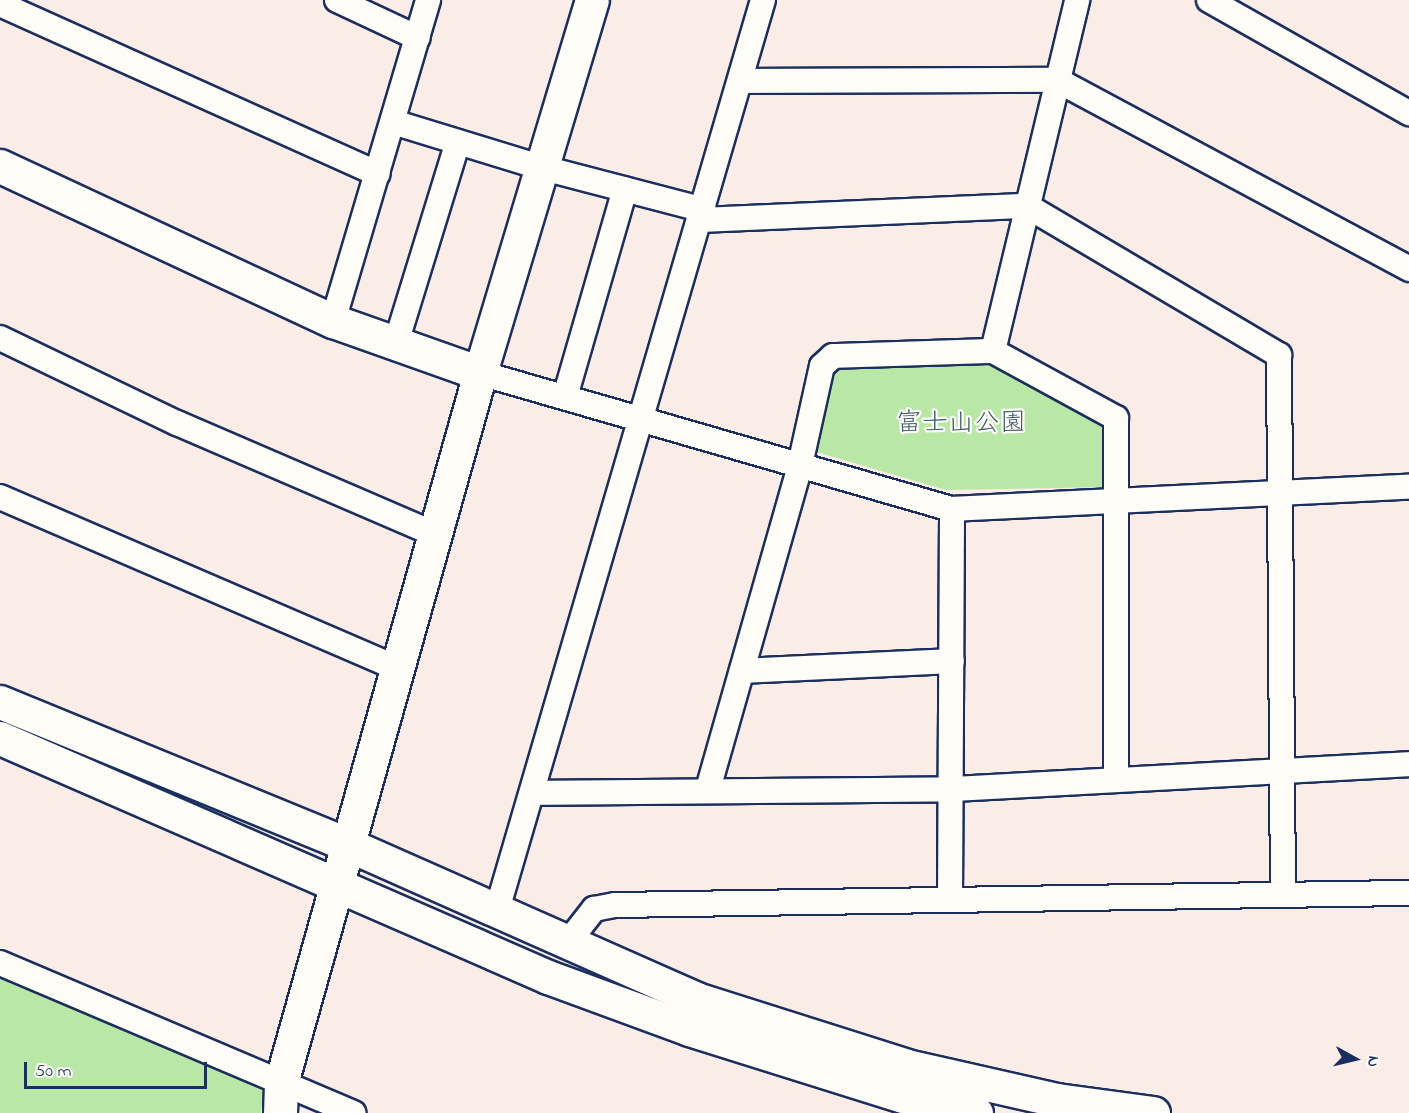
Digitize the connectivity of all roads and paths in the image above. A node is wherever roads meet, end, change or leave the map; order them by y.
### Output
1 (337, 0) edge
2 (428, 0) edge
3 (592, 0) edge
4 (763, 0) edge
5 (1077, 0) edge
6 (1209, 0) edge
7 (0, 4) edge
8 (418, 38) junction
9 (1057, 80) junction
10 (740, 81) junction
11 (1409, 113) edge
12 (393, 122) junction
13 (458, 142) junction
14 (0, 166) edge
15 (543, 168) junction
16 (378, 174) junction
17 (625, 189) junction
18 (1027, 206) junction
19 (703, 215) junction
20 (1409, 269) edge
21 (333, 321) junction
22 (0, 338) edge
23 (396, 343) junction
24 (993, 351) junction
25 (480, 373) junction
26 (565, 397) junction
27 (642, 419) junction
28 (800, 465) junction
29 (1409, 487) edge
30 (1280, 495) junction
31 (0, 497) edge
32 (1118, 501) junction
33 (952, 509) junction
34 (437, 535) junction
35 (952, 661) junction
36 (399, 669) junction
37 (742, 671) junction
38 (0, 702) edge
39 (0, 738) edge
40 (1409, 764) edge
41 (1282, 774) junction
42 (1116, 777) junction
43 (708, 789) junction
44 (952, 789) junction
45 (532, 793) junction
46 (349, 845) junction
47 (337, 886) junction
48 (1409, 893) edge
49 (1283, 895) junction
50 (950, 899) junction
51 (497, 910) junction
52 (569, 941) junction
53 (0, 963) edge
54 (280, 1098) edge
55 (1057, 1106) edge
56 (963, 1112) edge
57 (353, 1113) edge
58 (1153, 1113) edge

1 - 8 street
2 - 8 street
3 - 15 street
4 - 10 street
5 - 9 street
6 - 11 street
7 - 16 street
8 - 12 street
9 - 10 street
9 - 18 street
9 - 20 street
10 - 19 street
12 - 13 street
12 - 16 street
13 - 15 street
13 - 23 street
14 - 21 street
15 - 17 street
15 - 25 street
16 - 21 street
17 - 19 street
17 - 26 street
18 - 19 street
18 - 24 street
18 - 30 street
19 - 27 street
21 - 23 street
22 - 34 street
23 - 25 street
24 - 28 street
24 - 32 street
25 - 26 street
25 - 34 street
26 - 27 street
27 - 28 street
27 - 45 street
28 - 33 street
28 - 37 street
29 - 30 street
30 - 32 street
30 - 41 street
31 - 36 street
32 - 33 street
32 - 42 street
33 - 35 street
34 - 36 street
35 - 37 street
35 - 44 street
36 - 46 street
37 - 43 street
38 - 46 street
39 - 47 street
40 - 41 street
41 - 42 street
41 - 49 street
42 - 44 street
43 - 44 street
43 - 45 street
44 - 50 street
45 - 51 street
46 - 47 street
46 - 51 street
47 - 54 street
47 - 56 street
48 - 49 street
49 - 50 street
50 - 52 street
51 - 52 street
52 - 55 street
53 - 54 street
54 - 57 street
55 - 58 street

